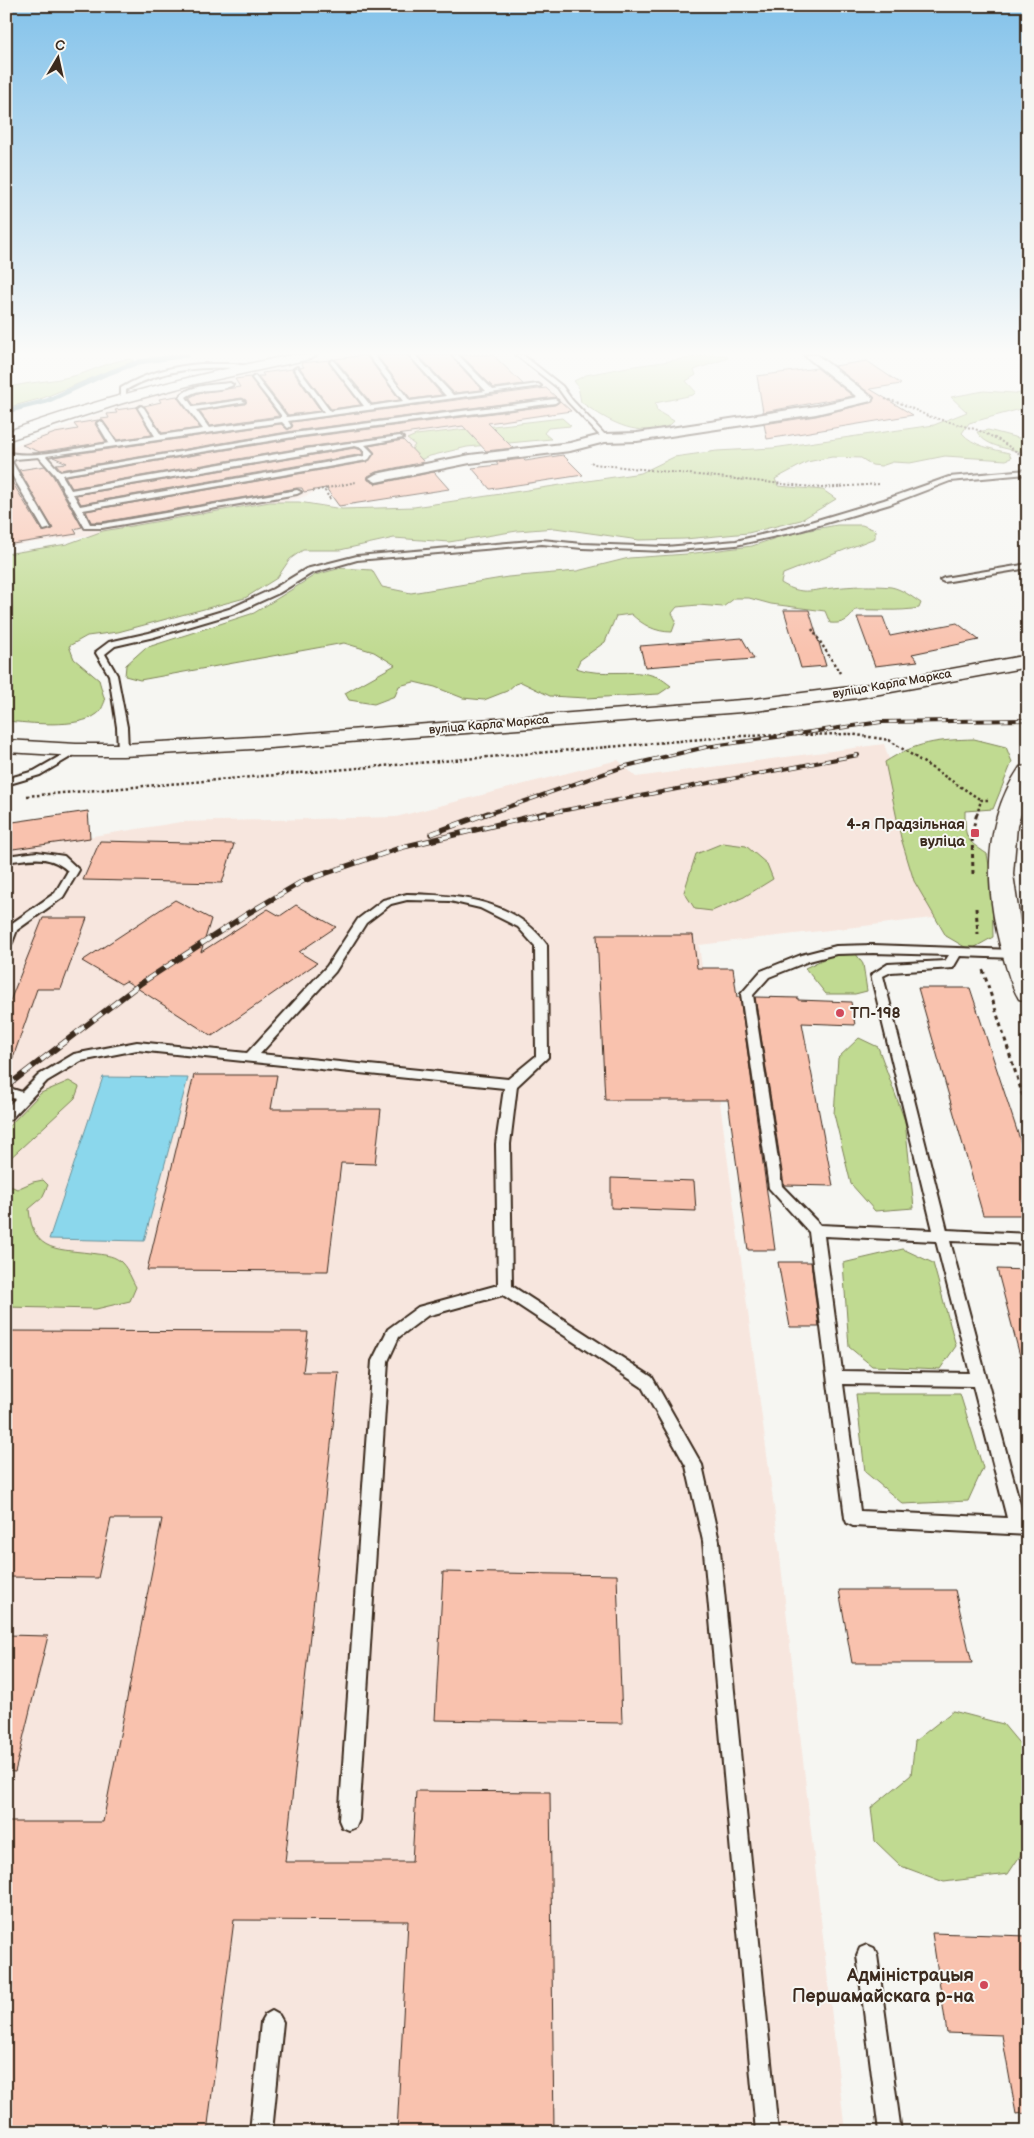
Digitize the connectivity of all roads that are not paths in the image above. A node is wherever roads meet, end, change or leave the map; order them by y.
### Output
1 (42, 455) joint
2 (208, 455) edge
3 (245, 455) edge
4 (308, 455) edge
5 (368, 455) edge
6 (505, 455) edge
7 (9, 459) edge
8 (317, 467) junction
9 (1028, 472) edge
10 (58, 474) junction
11 (376, 478) road end
12 (297, 492) dead end
13 (68, 493) junction
14 (77, 509) junction
15 (47, 528) dead end
16 (1028, 566) edge
17 (944, 580) dead end
18 (1028, 661) edge
19 (969, 670) junction
20 (1028, 678) edge
21 (6, 746) edge
22 (76, 750) junction
23 (123, 750) junction
24 (1028, 772) edge
25 (6, 782) edge
26 (6, 859) edge
27 (9, 928) edge
28 (6, 943) edge
29 (958, 952) junction
30 (1014, 954) junction
31 (1028, 993) edge
32 (249, 1058) junction
33 (512, 1084) junction
34 (6, 1090) edge
35 (25, 1097) junction
36 (6, 1116) edge
37 (816, 1230) junction
38 (941, 1234) junction
39 (1028, 1239) edge
40 (506, 1289) junction
41 (835, 1377) junction
42 (979, 1380) junction
43 (1023, 1527) edge
44 (349, 1820) dead end
45 (868, 1955) dead end
46 (272, 2022) dead end
47 (262, 2132) edge
48 (767, 2132) edge
49 (890, 2132) edge

1 - 7 lane
1 - 10 lane
2 - 10 lane
3 - 13 lane
4 - 8 lane
5 - 8 lane
6 - 11 street
7 - 15 lane
8 - 14 lane
9 - 23 lane
10 - 13 lane
12 - 14 lane
13 - 14 lane
16 - 17 lane
18 - 19 main road, вуліца Карла Маркса
19 - 20 main road, вуліца Карла Маркса
19 - 23 main road, вуліца Карла Маркса
21 - 22 main road, вуліца Карла Маркса
22 - 23 main road, вуліца Карла Маркса
22 - 25 lane
24 - 30 main road
26 - 27 lane
27 - 28 lane
29 - 30 lane
29 - 37 lane
29 - 38 lane
30 - 31 main road
32 - 33 lane
32 - 33 lane
32 - 35 lane
33 - 40 lane
34 - 35 lane
35 - 36 lane
37 - 38 lane
37 - 41 lane
38 - 39 lane
38 - 42 lane
40 - 44 lane
40 - 48 lane
41 - 42 lane
41 - 43 lane
42 - 43 lane
45 - 49 lane
46 - 47 lane

